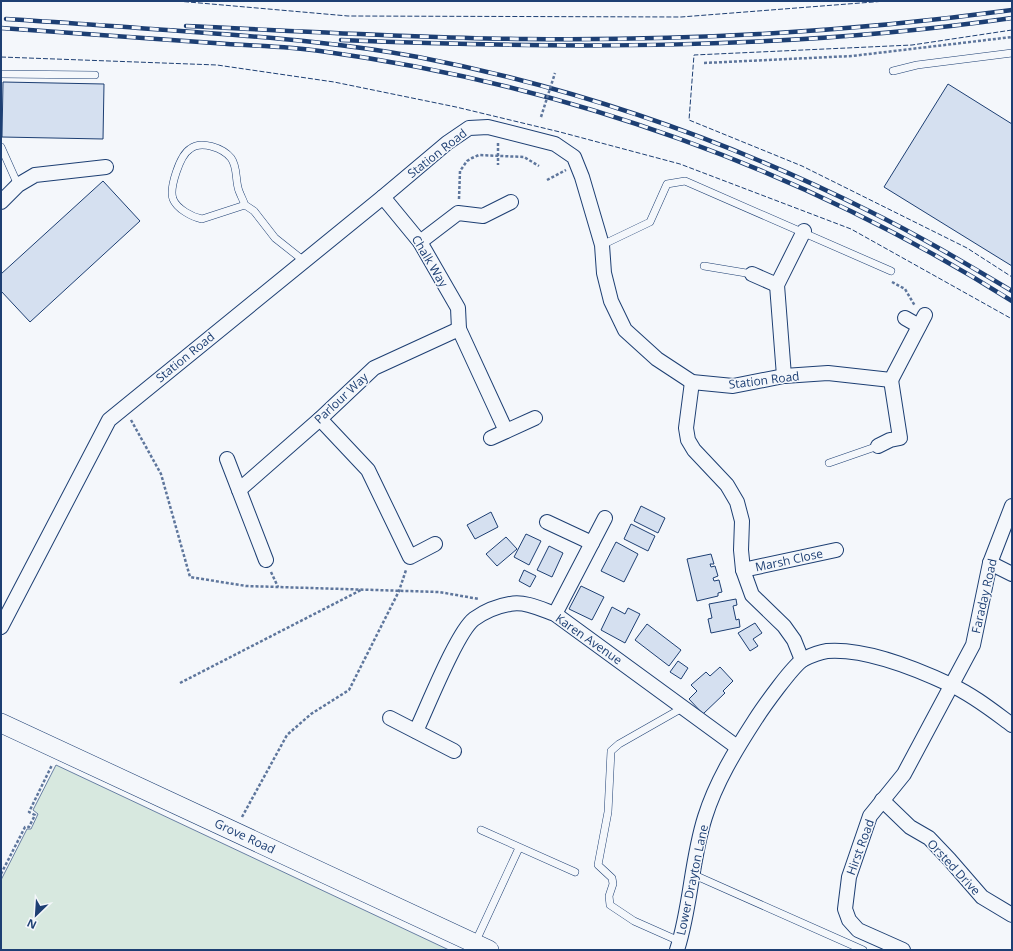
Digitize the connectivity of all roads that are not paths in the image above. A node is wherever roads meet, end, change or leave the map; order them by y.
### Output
1 (1012, 53) edge
2 (893, 71) dead end
3 (1, 74) edge
4 (95, 75) dead end
5 (1, 147) edge
6 (106, 167) dead end
7 (18, 185) junction
8 (3, 196) edge
9 (383, 197) junction
10 (511, 202) dead end
11 (245, 205) junction
12 (804, 231) junction
13 (420, 242) junction
14 (602, 245) junction
15 (304, 261) junction
16 (704, 266) dead end
17 (892, 271) road end
18 (752, 274) joint
19 (777, 285) junction
20 (904, 318) dead end
21 (458, 329) junction
22 (784, 376) junction
23 (891, 380) junction
24 (692, 382) junction
25 (535, 418) dead end
26 (320, 419) junction
27 (506, 432) junction
28 (491, 438) dead end
29 (878, 446) joint
30 (227, 459) dead end
31 (829, 463) dead end
32 (239, 490) junction
33 (1012, 506) edge
34 (605, 518) dead end
35 (547, 522) dead end
36 (592, 543) junction
37 (435, 544) dead end
38 (836, 550) dead end
39 (266, 560) dead end
40 (990, 563) junction
41 (742, 570) junction
42 (1012, 574) edge
43 (555, 614) junction
44 (1, 627) edge
45 (802, 660) junction
46 (952, 685) junction
47 (685, 707) junction
48 (390, 718) dead end
49 (1, 723) edge
50 (1012, 725) edge
51 (416, 731) junction
52 (737, 747) junction
53 (454, 751) dead end
54 (882, 800) junction
55 (481, 830) dead end
56 (519, 848) junction
57 (576, 872) dead end
58 (692, 874) junction
59 (1012, 915) edge
60 (678, 946) edge
61 (482, 947) edge
62 (863, 950) edge
63 (903, 950) edge

1 - 2 lane
3 - 4 lane
5 - 7 lane
6 - 7 street
7 - 8 street
9 - 13 street, Chalk Way
9 - 14 street, Station Road
9 - 15 street, Station Road
10 - 13 street
11 - 11 lane
11 - 15 lane
12 - 14 lane
12 - 17 lane
12 - 19 street
13 - 21 street, Chalk Way
14 - 24 street, Station Road
15 - 44 street, Station Road
16 - 18 lane
18 - 19 street
19 - 22 street
20 - 23 street
21 - 26 street, Parlour Way
21 - 27 street
22 - 23 street, Station Road
22 - 24 street, Station Road
23 - 29 street
24 - 41 street
25 - 27 street
26 - 32 street, Parlour Way
26 - 37 street
27 - 28 street
29 - 31 lane
30 - 32 street
32 - 39 street
33 - 40 street, Faraday Road
34 - 36 street
35 - 36 street
36 - 43 street
38 - 41 street, Marsh Close
40 - 42 street
40 - 46 street, Faraday Road
41 - 45 street
43 - 47 street, Karen Avenue
43 - 51 street, Karen Avenue
45 - 46 street, Lower Drayton Lane
45 - 52 street, Lower Drayton Lane
46 - 50 street, Lower Drayton Lane
46 - 54 street, Hirst Road
47 - 52 street, Karen Avenue
47 - 60 lane
48 - 51 street
49 - 61 street, Grove Road
51 - 53 street
52 - 58 street, Lower Drayton Lane
54 - 59 street, Orsted Drive
54 - 63 street, Hirst Road
55 - 56 lane
56 - 57 lane
56 - 61 lane
58 - 60 street, Lower Drayton Lane
58 - 62 lane

